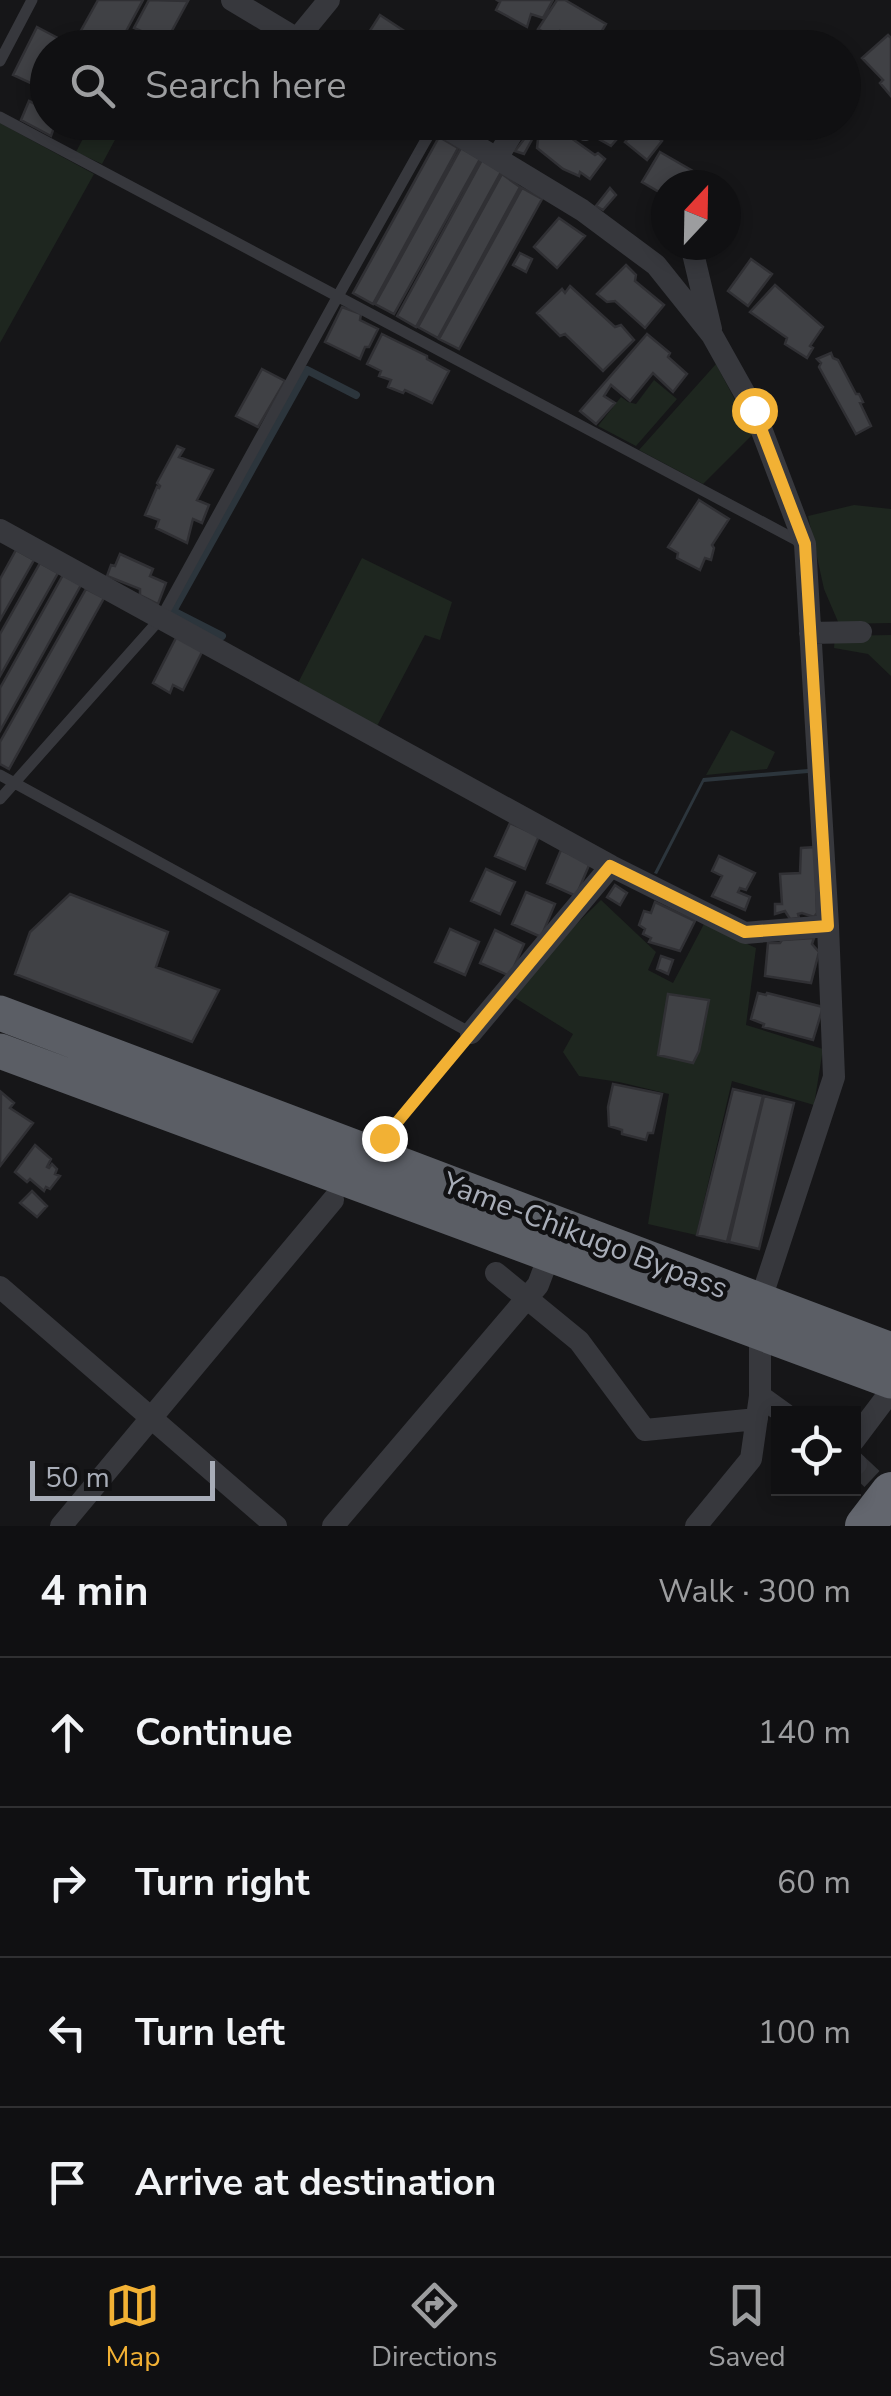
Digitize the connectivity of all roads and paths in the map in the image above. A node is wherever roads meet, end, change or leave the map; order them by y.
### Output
1 (32, 0) edge
2 (232, 0) edge
3 (328, 0) edge
4 (282, 30) edge
5 (311, 30) edge
6 (0, 61) edge
7 (0, 117) edge
8 (30, 133) edge
9 (43, 140) edge
10 (436, 140) edge
11 (469, 140) edge
12 (508, 140) edge
13 (497, 158) junction
14 (695, 260) edge
15 (338, 296) junction
16 (713, 337) junction
17 (0, 530) edge
18 (805, 544) junction
19 (162, 618) junction
20 (861, 632) dead end
21 (810, 633) junction
22 (0, 775) edge
23 (14, 784) junction
24 (0, 799) edge
25 (610, 866) junction
26 (828, 926) junction
27 (0, 1013) edge
28 (471, 1033) junction
29 (0, 1051) edge
30 (384, 1138) dead end
31 (333, 1200) dead end
32 (550, 1253) junction
33 (496, 1273) dead end
34 (0, 1287) edge
35 (526, 1299) junction
36 (760, 1317) junction
37 (891, 1350) edge
38 (888, 1390) edge
39 (758, 1408) junction
40 (771, 1411) edge
41 (151, 1418) junction
42 (861, 1430) edge
43 (891, 1492) edge
44 (61, 1526) edge
45 (276, 1526) edge
46 (333, 1526) edge
47 (696, 1526) edge
48 (866, 1526) edge

1 - 6 lane
2 - 4 street
3 - 5 street
7 - 8 lane
9 - 15 lane
10 - 15 lane
11 - 13 street
12 - 13 street
13 - 16 street
14 - 16 street
15 - 18 lane
15 - 19 lane
16 - 18 street
17 - 19 street
18 - 21 street
19 - 23 lane
19 - 25 street
20 - 21 street
21 - 26 street
22 - 23 lane
23 - 24 lane
23 - 28 lane
25 - 26 street
25 - 28 street
26 - 36 street
27 - 36 highway, Yame-Chikugo Bypass
28 - 30 lane
29 - 32 highway, Yame-Chikugo Bypass
31 - 41 street
32 - 35 street
32 - 36 highway, Yame-Chikugo Bypass
33 - 35 street
34 - 41 street
35 - 39 street
35 - 46 street
36 - 37 highway, Yame-Chikugo Bypass
36 - 38 highway, Yame-Chikugo Bypass
36 - 39 street
38 - 42 street
39 - 40 street
39 - 47 street
41 - 44 street
41 - 45 street
43 - 48 highway

